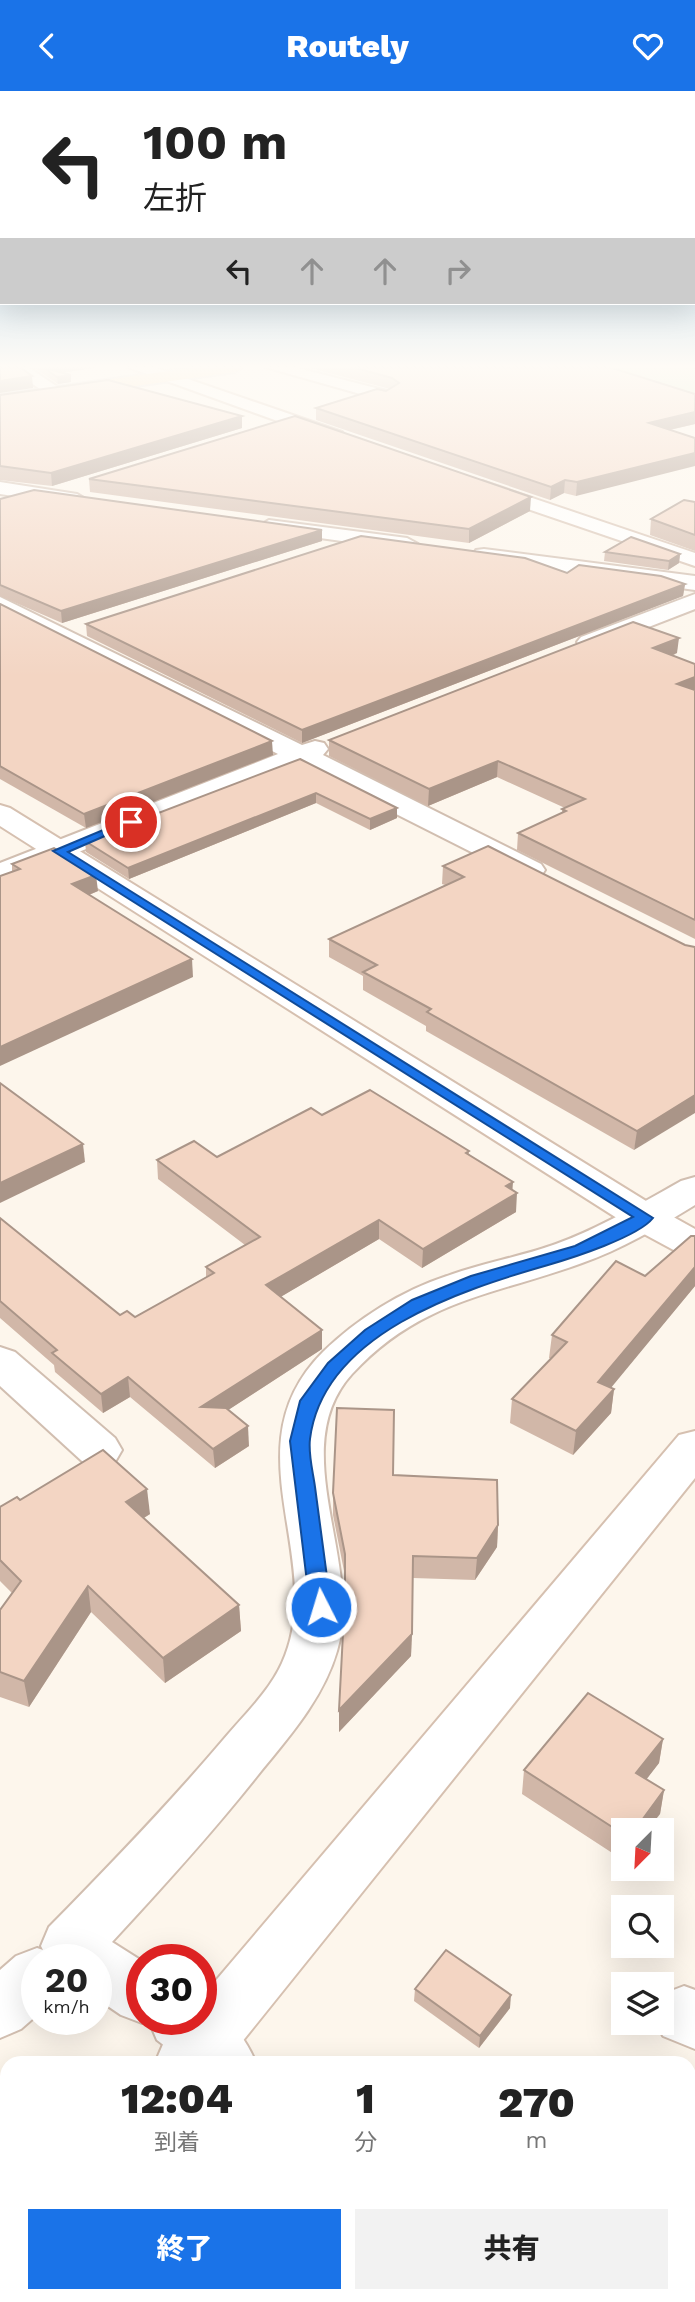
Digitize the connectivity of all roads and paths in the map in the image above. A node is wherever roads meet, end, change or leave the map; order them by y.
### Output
1 (460, 479) edge
2 (84, 485) dead end
3 (0, 488) edge
4 (41, 495) junction
5 (100, 503) edge
6 (0, 504) edge
7 (243, 522) edge
8 (361, 538) junction
9 (429, 547) edge
10 (456, 551) edge
11 (309, 555) edge
12 (695, 560) edge
13 (689, 580) edge
14 (695, 601) edge
15 (0, 604) edge
16 (87, 626) edge
17 (60, 634) junction
18 (570, 650) edge
19 (339, 740) edge
20 (300, 755) junction
21 (0, 814) edge
22 (59, 851) junction
23 (0, 874) edge
24 (559, 885) edge
25 (695, 1189) edge
26 (645, 1218) junction
27 (695, 1245) edge
28 (0, 1363) edge
29 (694, 1449) edge
30 (99, 1450) edge
31 (84, 1944) edge
32 (21, 1994) edge
33 (0, 2009) edge
34 (199, 2046) edge

1 - 12 street
2 - 4 street
3 - 4 street
4 - 5 street
4 - 6 street
7 - 8 street
8 - 9 street
8 - 11 street
10 - 13 street
14 - 18 street
15 - 17 street
16 - 17 street
17 - 20 street
19 - 20 street
20 - 22 street
20 - 24 street
21 - 22 street
22 - 23 street
22 - 26 street
25 - 26 street
26 - 27 street
26 - 31 street
28 - 30 street
29 - 34 street
32 - 33 street

